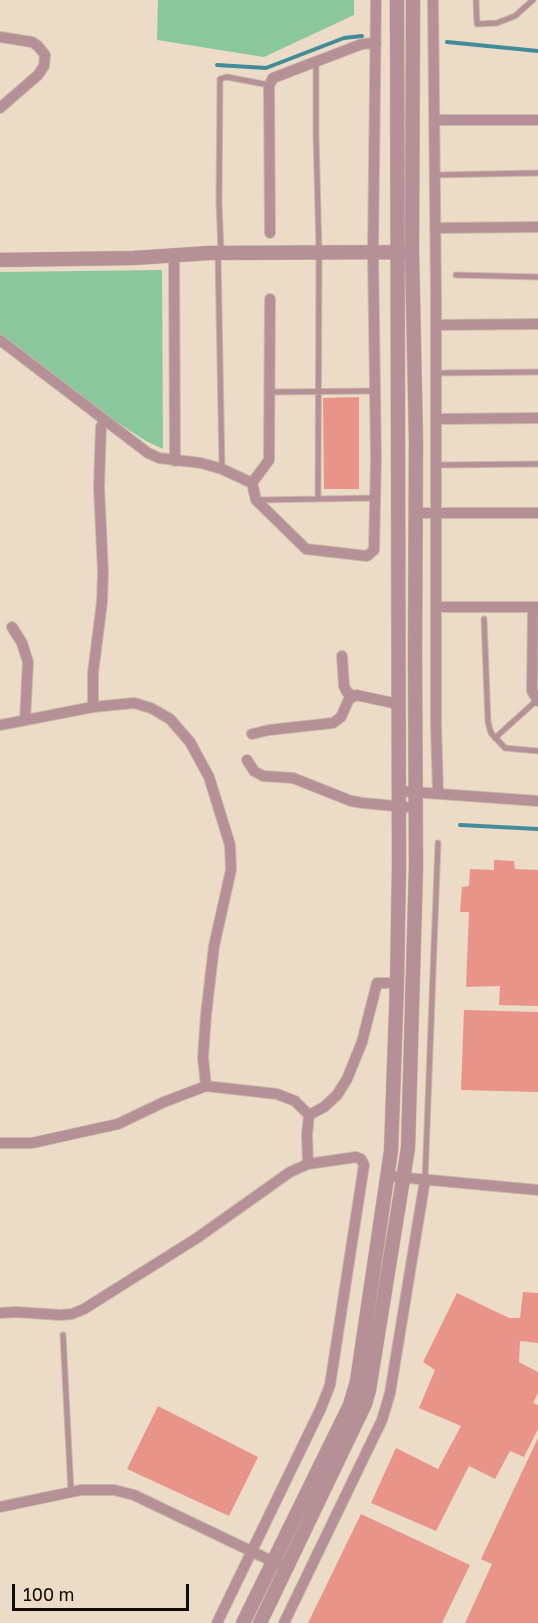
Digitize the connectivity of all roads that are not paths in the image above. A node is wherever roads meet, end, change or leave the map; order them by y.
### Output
1 (376, 0) edge
2 (397, 0) edge
3 (413, 0) edge
4 (434, 0) edge
5 (476, 0) edge
6 (533, 0) edge
7 (0, 37) edge
8 (376, 43) junction
9 (316, 60) junction
10 (269, 86) junction
11 (0, 108) edge
12 (434, 120) junction
13 (538, 120) edge
14 (538, 173) edge
15 (435, 175) junction
16 (538, 227) edge
17 (436, 228) junction
18 (270, 233) dead end
19 (373, 252) junction
20 (397, 252) junction
21 (412, 252) junction
22 (220, 253) junction
23 (319, 253) junction
24 (174, 255) junction
25 (0, 260) edge
26 (456, 275) dead end
27 (538, 277) edge
28 (270, 299) dead end
29 (538, 324) edge
30 (436, 325) junction
31 (0, 340) edge
32 (538, 372) edge
33 (437, 373) junction
34 (375, 391) junction
35 (270, 392) junction
36 (319, 392) junction
37 (538, 418) edge
38 (437, 419) junction
39 (104, 421) junction
40 (175, 461) junction
41 (538, 464) edge
42 (437, 465) junction
43 (222, 469) junction
44 (252, 483) junction
45 (375, 498) junction
46 (318, 499) junction
47 (256, 500) junction
48 (416, 513) junction
49 (437, 513) junction
50 (538, 513) edge
51 (536, 607) edge
52 (437, 608) junction
53 (484, 619) dead end
54 (12, 627) dead end
55 (342, 657) dead end
56 (351, 696) junction
57 (538, 701) edge
58 (398, 704) junction
59 (93, 707) junction
60 (25, 720) junction
61 (0, 725) edge
62 (252, 735) dead end
63 (495, 738) junction
64 (538, 751) edge
65 (248, 760) dead end
66 (399, 791) junction
67 (416, 792) junction
68 (438, 794) junction
69 (538, 801) edge
70 (399, 807) junction
71 (416, 808) junction
72 (438, 843) dead end
73 (397, 983) junction
74 (206, 1086) junction
75 (309, 1115) junction
76 (0, 1143) edge
77 (308, 1164) junction
78 (387, 1176) junction
79 (403, 1178) junction
80 (424, 1180) junction
81 (538, 1190) edge
82 (0, 1313) edge
83 (63, 1335) dead end
84 (71, 1492) junction
85 (0, 1507) edge
86 (252, 1551) junction
87 (273, 1562) junction
88 (287, 1568) junction
89 (217, 1623) edge
90 (243, 1623) edge
91 (260, 1623) edge
92 (284, 1623) edge

1 - 8 street
2 - 20 street
3 - 21 street
4 - 12 street
5 - 6 lane
7 - 11 street
8 - 9 street
8 - 19 street
9 - 10 street
9 - 23 lane
10 - 18 street
10 - 22 lane
12 - 13 street
12 - 15 street
14 - 15 lane
15 - 17 street
16 - 17 street
17 - 30 street
19 - 20 street
19 - 23 street
19 - 34 street
20 - 21 street
20 - 58 street
21 - 48 street
22 - 23 street
22 - 24 street
22 - 43 lane
23 - 36 lane
24 - 25 street
24 - 40 street
26 - 27 lane
28 - 35 street
29 - 30 street
30 - 33 street
31 - 39 street
32 - 33 lane
33 - 38 street
34 - 36 lane
34 - 45 street
35 - 36 lane
35 - 44 street
36 - 46 lane
37 - 38 street
38 - 42 street
39 - 40 street
39 - 59 street
40 - 43 street
41 - 42 lane
42 - 49 street
43 - 44 street
44 - 47 street
45 - 46 lane
45 - 47 street
46 - 47 lane
48 - 49 street
48 - 67 street
49 - 50 street
49 - 52 street
51 - 52 street
51 - 57 street
52 - 68 street
53 - 63 lane
54 - 60 street
55 - 56 street
56 - 58 street
56 - 62 street
57 - 63 lane
58 - 66 street
59 - 60 street
59 - 74 street
60 - 61 street
63 - 64 lane
65 - 70 street
66 - 67 street
66 - 70 street
67 - 68 street
67 - 71 street
68 - 69 street
70 - 71 street
70 - 73 street
71 - 79 street
72 - 80 lane
73 - 75 street
73 - 78 street
74 - 75 street
74 - 76 street
75 - 77 street
77 - 82 street
77 - 86 street
78 - 79 street
78 - 87 street
79 - 80 street
79 - 88 street
80 - 81 street
80 - 92 street
83 - 84 lane
84 - 85 street
84 - 86 street
86 - 87 street
86 - 89 street
87 - 88 street
87 - 90 street
88 - 91 street

